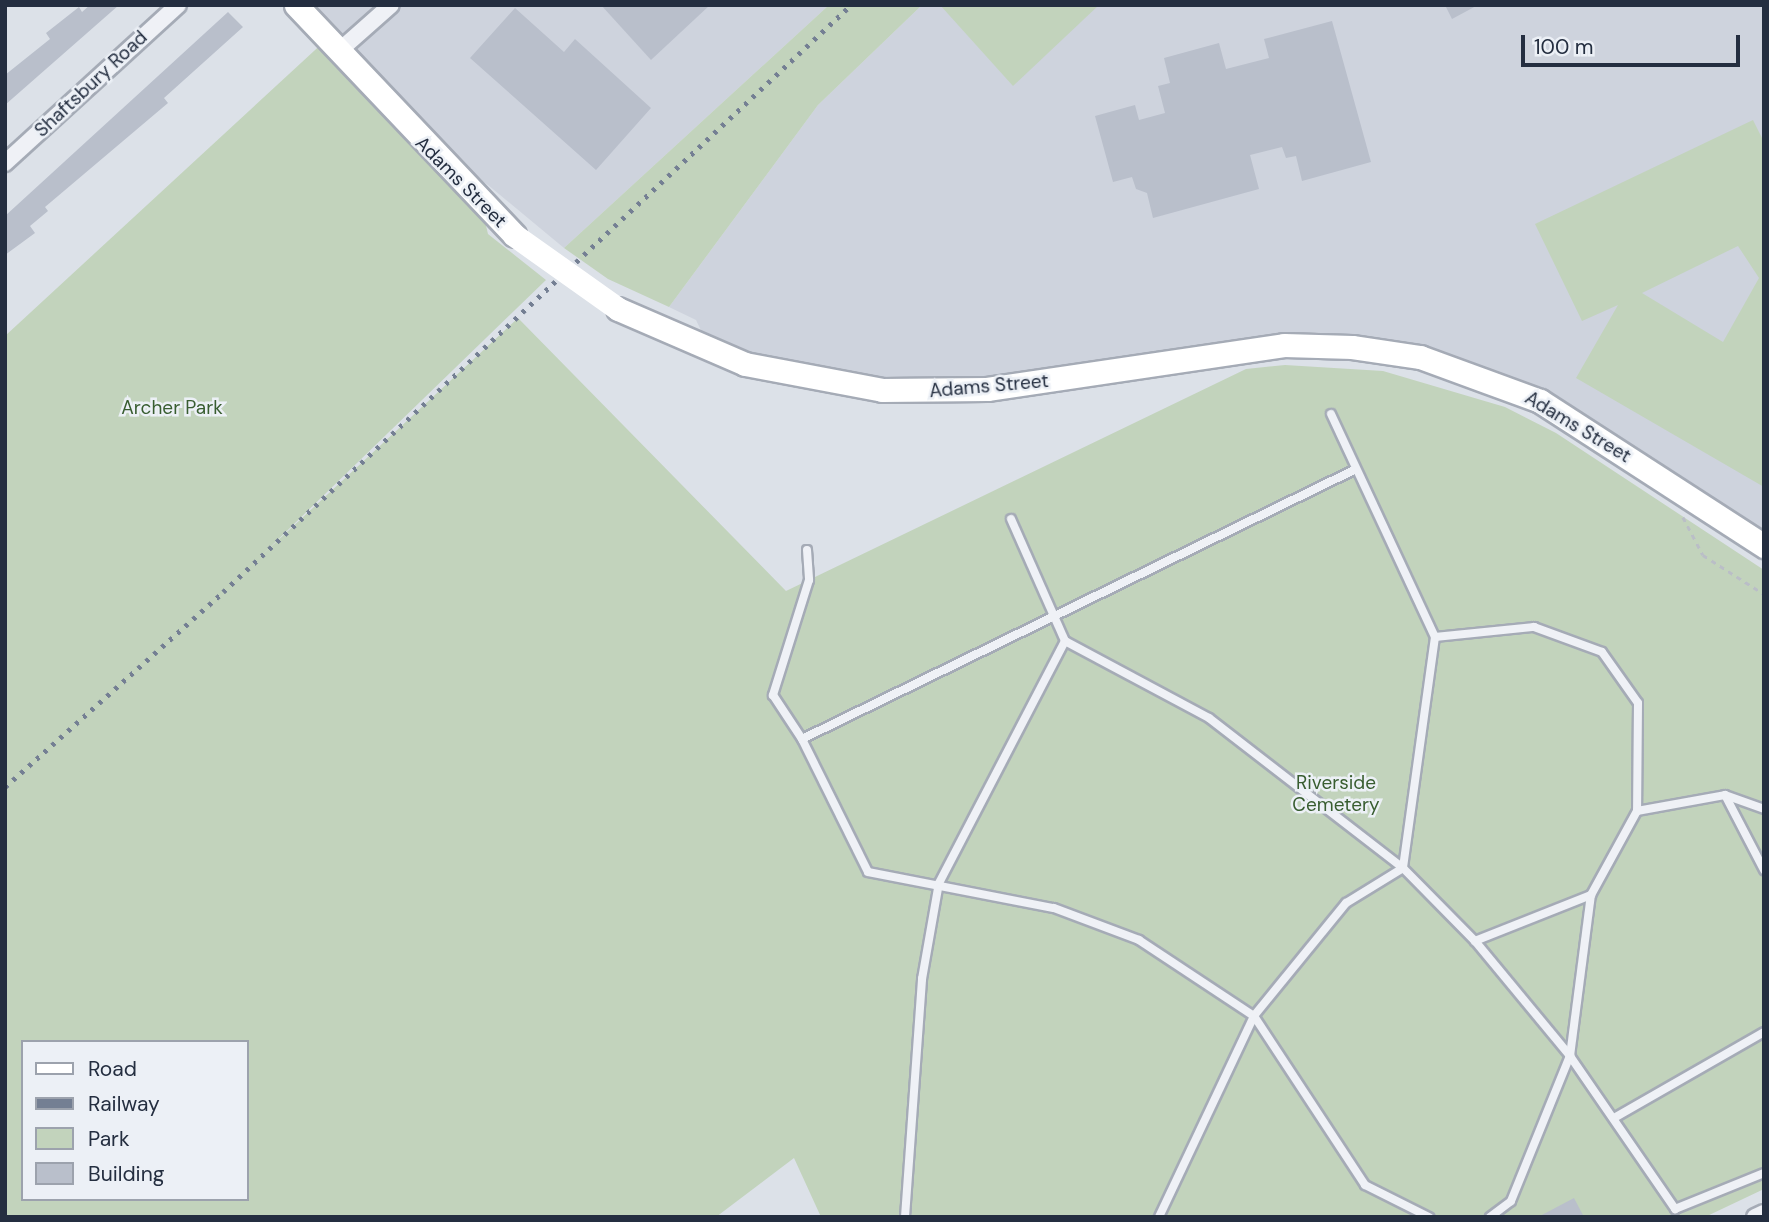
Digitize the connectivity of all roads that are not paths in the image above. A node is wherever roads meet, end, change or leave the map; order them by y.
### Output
1 (178, 5) edge
2 (296, 5) edge
3 (391, 5) edge
4 (339, 51) junction
5 (5, 163) edge
6 (1331, 414) dead end
7 (1353, 470) junction
8 (1011, 519) dead end
9 (1764, 546) edge
10 (807, 550) dead end
11 (1052, 617) junction
12 (1435, 637) junction
13 (1065, 641) junction
14 (802, 739) junction
15 (1725, 795) junction
16 (1764, 809) edge
17 (1637, 811) junction
18 (1403, 868) junction
19 (1764, 870) edge
20 (939, 883) junction
21 (1591, 895) junction
22 (1475, 941) junction
23 (1254, 1016) junction
24 (1764, 1032) edge
25 (1570, 1056) junction
26 (1615, 1118) junction
27 (1764, 1173) edge
28 (1764, 1213) edge
29 (905, 1217) edge
30 (1160, 1217) edge
31 (1429, 1217) edge
32 (1490, 1217) edge
33 (1755, 1217) edge

1 - 5 street, Shaftsbury Road
2 - 4 street, Adams Street
3 - 4 street
4 - 9 street, Adams Street, bridge
6 - 7 lane
7 - 11 lane
7 - 12 lane
8 - 11 lane
10 - 14 lane
11 - 13 lane
11 - 14 lane
12 - 17 lane
12 - 18 lane
13 - 18 lane
13 - 20 lane
14 - 20 lane
15 - 16 lane
15 - 17 lane
15 - 19 lane
17 - 21 lane
18 - 22 lane
18 - 23 lane
20 - 23 lane
20 - 29 lane
21 - 22 lane
21 - 25 lane
22 - 25 lane
23 - 30 lane
23 - 31 lane
24 - 26 lane
25 - 26 lane
25 - 32 lane
26 - 27 lane
28 - 33 street

